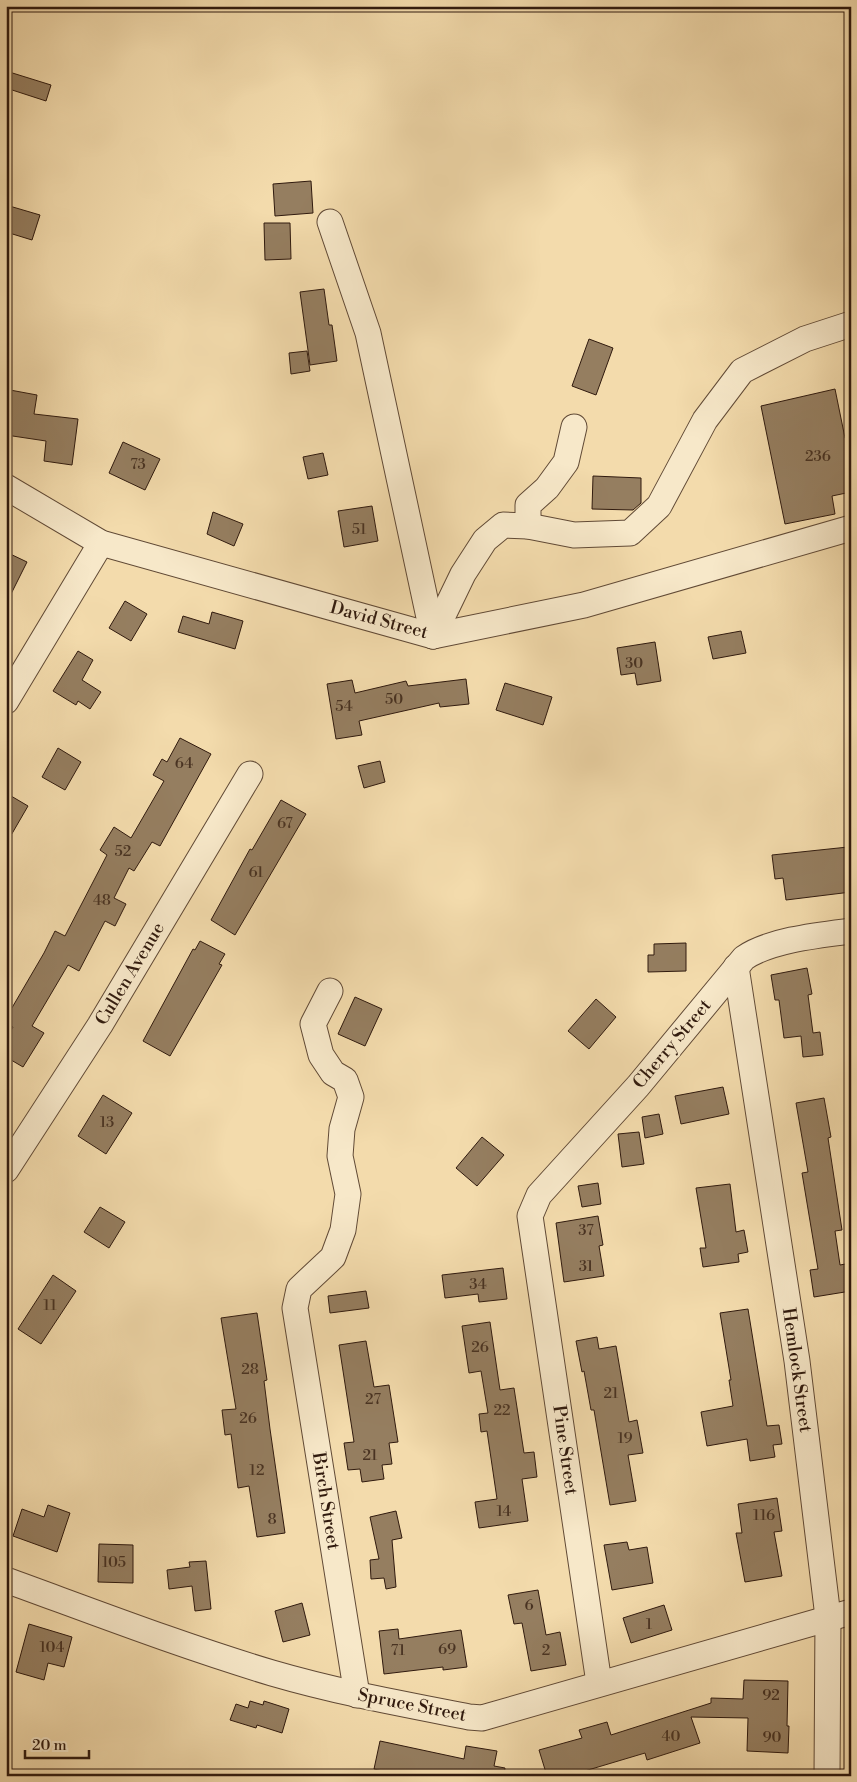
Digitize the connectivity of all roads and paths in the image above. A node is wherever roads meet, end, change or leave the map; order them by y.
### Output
1 (330, 222) dead end
2 (851, 324) edge
3 (574, 427) dead end
4 (6, 487) edge
5 (528, 526) junction
6 (851, 528) edge
7 (101, 543) junction
8 (433, 636) junction
9 (6, 700) edge
10 (250, 774) dead end
11 (851, 931) edge
12 (736, 967) junction
13 (330, 991) dead end
14 (6, 1170) edge
15 (530, 1216) joint
16 (6, 1580) edge
17 (839, 1614) edge
18 (599, 1683) junction
19 (356, 1695) junction
20 (827, 1776) edge

1 - 8 street
2 - 5 street
3 - 5 street
4 - 7 street, David Street
5 - 8 street
6 - 8 street, David Street
7 - 8 street, David Street
7 - 9 street
10 - 14 street, Cullen Avenue
11 - 12 street, Cherry Street
12 - 15 street, Cherry Street
12 - 17 street, Hemlock Street
13 - 19 street, Birch Street
15 - 18 street, Pine Street
16 - 19 street, Spruce Street
17 - 18 street, Spruce Street
17 - 20 street, Hemlock Street
18 - 19 street, Spruce Street

